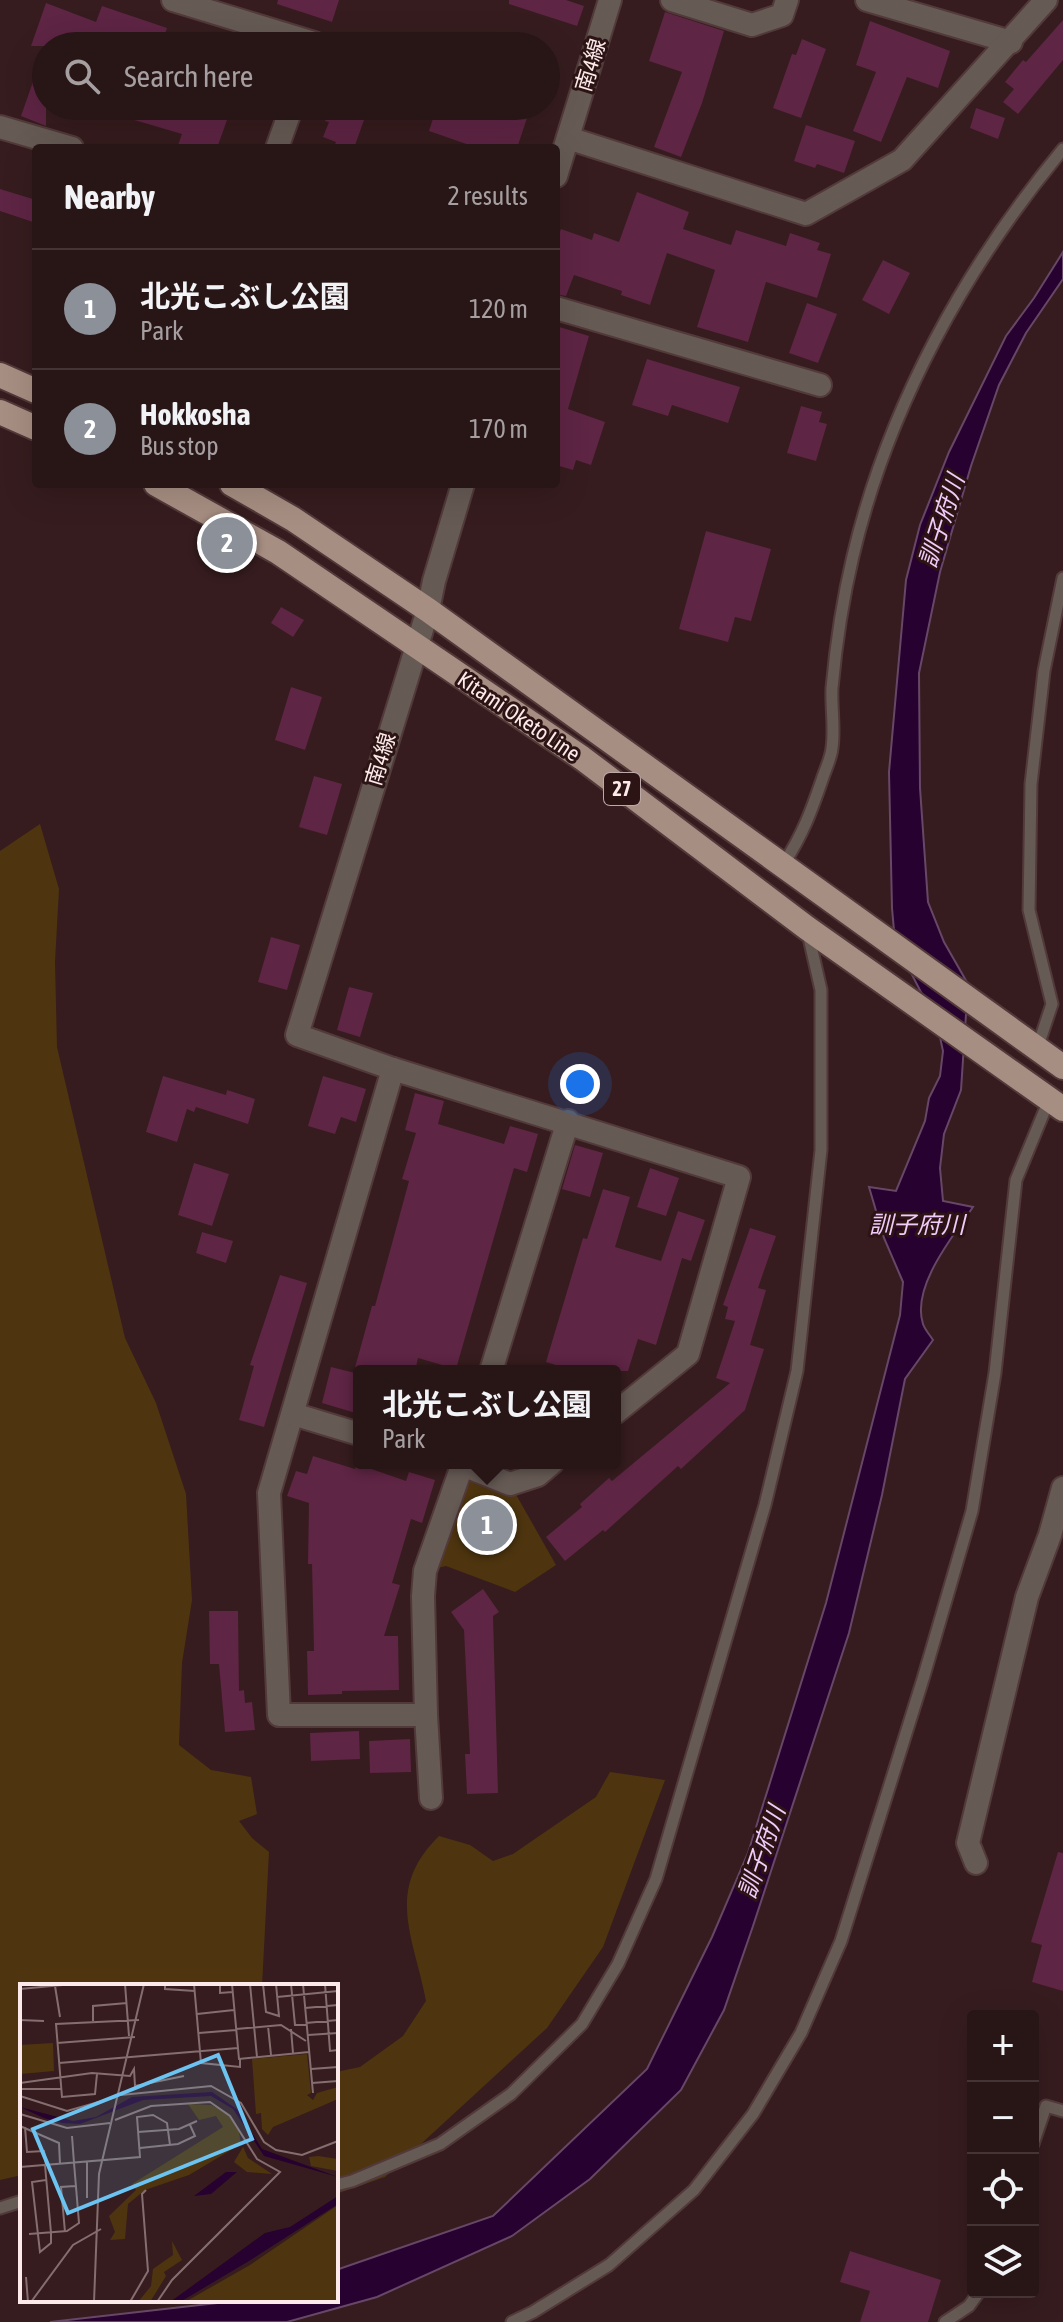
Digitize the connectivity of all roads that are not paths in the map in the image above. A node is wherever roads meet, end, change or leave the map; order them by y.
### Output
1 (173, 0) edge
2 (610, 0) edge
3 (672, 0) edge
4 (787, 0) edge
5 (867, 0) edge
6 (1046, 0) edge
7 (278, 32) edge
8 (1011, 42) junction
9 (287, 120) edge
10 (0, 127) edge
11 (568, 138) junction
12 (58, 144) edge
13 (278, 144) edge
14 (1063, 149) edge
15 (560, 163) edge
16 (560, 309) edge
17 (0, 375) edge
18 (820, 385) dead end
19 (32, 389) edge
20 (0, 412) edge
21 (32, 426) edge
22 (163, 488) edge
23 (239, 488) edge
24 (462, 488) edge
25 (1063, 578) edge
26 (428, 610) junction
27 (416, 645) junction
28 (783, 867) junction
29 (815, 934) junction
30 (1032, 1046) junction
31 (1063, 1067) edge
32 (393, 1069) junction
33 (1047, 1098) edge
34 (568, 1121) junction
35 (493, 1365) edge
36 (621, 1408) edge
37 (293, 1414) junction
38 (353, 1432) edge
39 (459, 1469) edge
40 (475, 1469) edge
41 (545, 1469) edge
42 (1063, 1488) edge
43 (426, 1715) junction
44 (431, 1798) dead end
45 (976, 1863) dead end
46 (1063, 2111) edge
47 (1039, 2126) edge
48 (338, 2184) edge
49 (20, 2202) edge
50 (0, 2208) edge
51 (975, 2298) edge
52 (512, 2322) edge
53 (945, 2322) edge

1 - 7 street
2 - 11 street, 南4線
3 - 4 street
5 - 8 street
6 - 8 street
8 - 11 street
9 - 13 street
10 - 12 street
11 - 15 street, 南4線
14 - 28 lane
16 - 18 street
17 - 19 main road
20 - 21 main road
22 - 27 main road, Kitami Oketo Line / 27
23 - 26 main road, Kitami Oketo Line / 27
24 - 26 street, 南4線
25 - 30 lane
26 - 27 street, 南4線
26 - 28 main road, Kitami Oketo Line / 27
27 - 29 main road, Kitami Oketo Line / 27
27 - 32 street, 南4線
28 - 30 main road, Kitami Oketo Line / 27
29 - 33 main road, Kitami Oketo Line / 27
29 - 48 lane
30 - 31 main road, Kitami Oketo Line / 27
32 - 34 street
32 - 37 street
33 - 52 lane
34 - 35 street
34 - 36 street
37 - 38 street
37 - 43 street
39 - 43 street
40 - 41 street
42 - 45 street
43 - 44 street
46 - 47 lane
49 - 50 lane
51 - 53 lane

